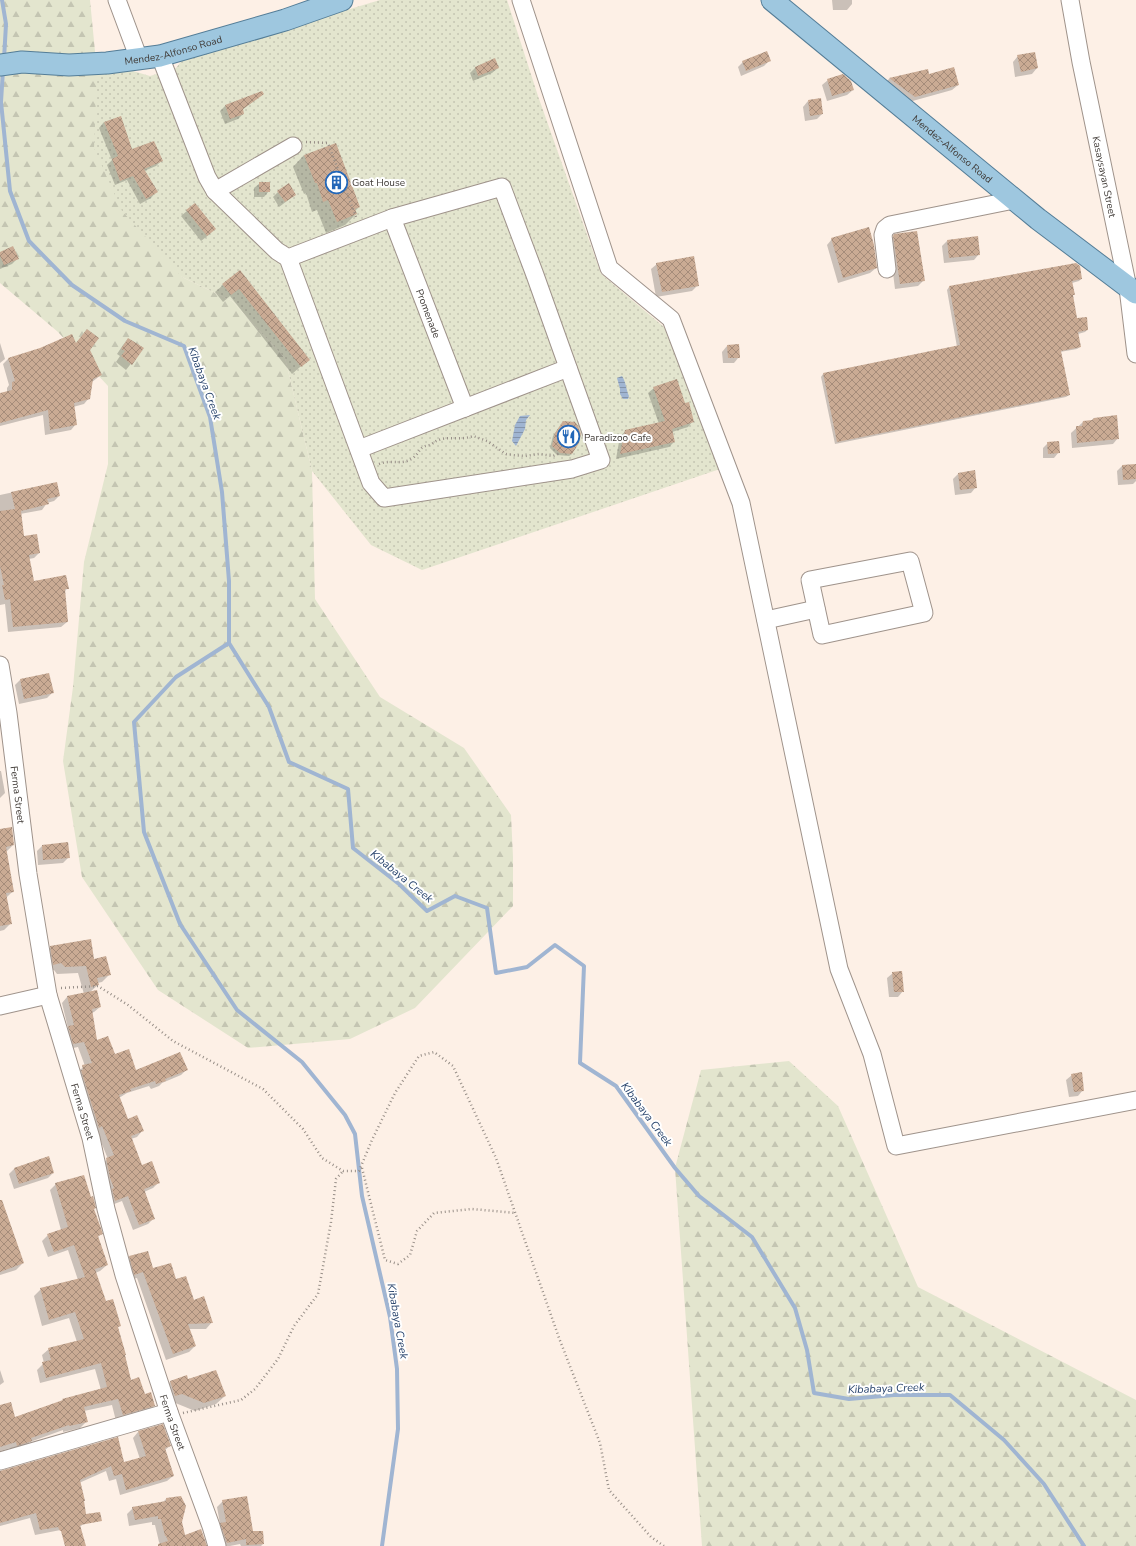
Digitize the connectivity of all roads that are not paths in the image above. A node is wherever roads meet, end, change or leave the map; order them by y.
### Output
1 (117, 0) edge
2 (342, 0) edge
3 (521, 0) edge
4 (772, 0) edge
5 (1070, 0) edge
6 (160, 56) junction
7 (139, 59) junction
8 (0, 65) edge
9 (293, 146) road end
10 (216, 191) junction
11 (1014, 200) junction
12 (392, 218) junction
13 (288, 258) junction
14 (887, 269) dead end
15 (1132, 291) edge
16 (1136, 354) edge
17 (568, 368) junction
18 (465, 408) junction
19 (359, 449) junction
20 (816, 609) junction
21 (766, 620) junction
22 (0, 665) edge
23 (47, 992) junction
24 (0, 1006) edge
25 (1136, 1100) edge
26 (170, 1414) junction
27 (0, 1461) edge
28 (217, 1546) edge

1 - 7 street
2 - 6 main road, Mendez-Alfonso Road
3 - 21 street
4 - 11 main road, Mendez-Alfonso Road
5 - 15 street, Kasaysayan Street
6 - 7 main road, Mendez-Alfonso Road
6 - 10 street
7 - 8 main road, Mendez-Alfonso Road
9 - 10 street
10 - 13 street
11 - 14 street
11 - 15 main road, Mendez-Alfonso Road
12 - 13 street
12 - 17 street
12 - 18 street, Promenade
13 - 19 street
15 - 16 street, Kasaysayan Street
17 - 18 street
17 - 19 street
18 - 19 street
20 - 20 street
20 - 21 street
21 - 25 street
22 - 23 street, Ferma Street
23 - 24 street
23 - 26 street, Ferma Street
26 - 27 street
26 - 28 street, Ferma Street

